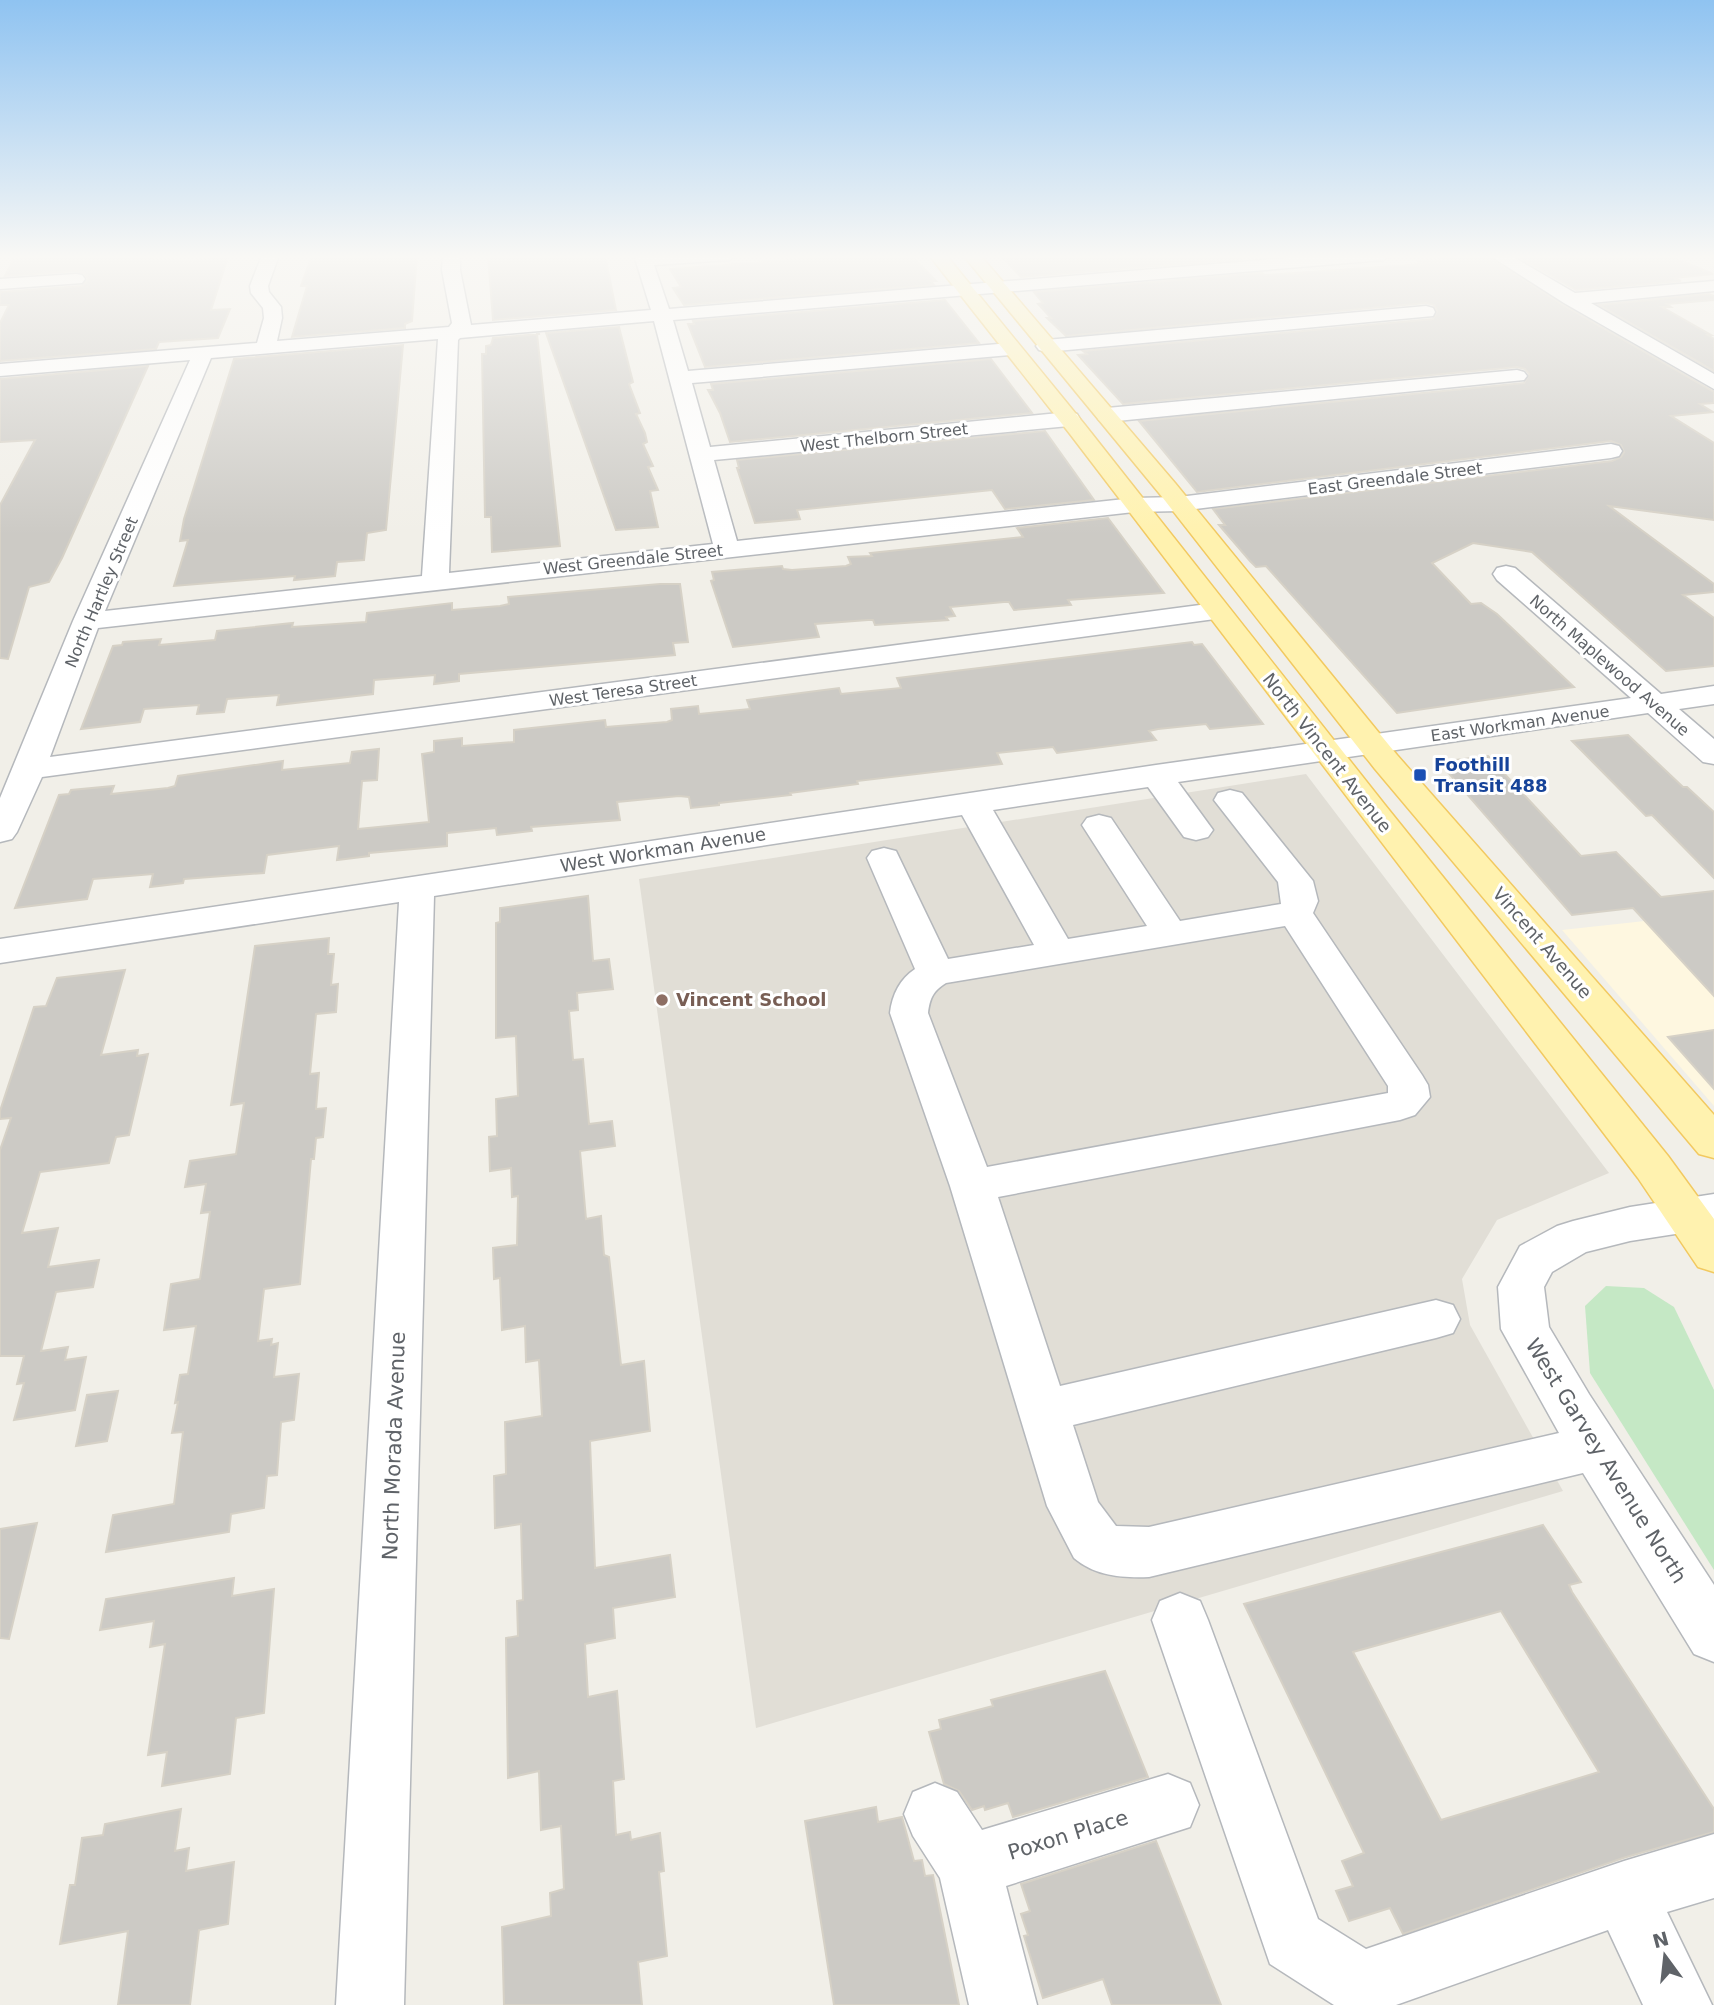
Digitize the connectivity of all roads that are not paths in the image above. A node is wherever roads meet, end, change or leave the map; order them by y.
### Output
1 (259, 349) edge
2 (447, 349) edge
3 (672, 349) edge
4 (1010, 349) joint
5 (1048, 349) edge
6 (1655, 349) edge
7 (202, 353) junction
8 (0, 370) edge
9 (1517, 376) dead end
10 (682, 378) junction
11 (1714, 383) edge
12 (1107, 415) junction
13 (1069, 419) junction
14 (1611, 451) dead end
15 (699, 455) junction
16 (1179, 504) junction
17 (1134, 505) junction
18 (727, 549) junction
19 (1506, 574) dead end
20 (435, 581) junction
21 (1215, 611) junction
22 (87, 621) junction
23 (1714, 695) edge
24 (1656, 704) junction
25 (1371, 743) junction
26 (1326, 750) junction
27 (1714, 755) edge
28 (30, 769) junction
29 (1156, 775) junction
30 (1230, 800) dead end
31 (972, 803) junction
32 (1099, 825) dead end
33 (1196, 830) dead end
34 (0, 832) edge
35 (884, 858) dead end
36 (417, 887) junction
37 (1295, 913) junction
38 (1170, 934) junction
39 (0, 951) edge
40 (1057, 953) junction
41 (936, 973) junction
42 (1714, 1143) edge
43 (972, 1186) junction
44 (1705, 1227) edge
45 (1436, 1319) dead end
46 (1044, 1411) junction
47 (1596, 1447) junction
48 (1180, 1620) dead end
49 (1714, 1635) edge
50 (1168, 1805) dead end
51 (935, 1814) dead end
52 (969, 1866) junction
53 (1714, 1866) edge
54 (1624, 1894) junction
55 (1670, 2003) edge
56 (370, 2005) edge
57 (1003, 2005) edge

1 - 7 street
2 - 20 street
3 - 10 street
4 - 10 street
4 - 13 main road, North Vincent Avenue
5 - 12 main road
6 - 11 street
7 - 8 street
7 - 22 street, North Hartley Street
9 - 12 street
10 - 15 street
12 - 16 main road
13 - 15 street, West Thelborn Street
13 - 17 main road, North Vincent Avenue
14 - 16 street, East Greendale Street
15 - 18 street
16 - 17 street, West Greendale Street
16 - 25 main road
17 - 18 street, West Greendale Street
17 - 21 main road, North Vincent Avenue
18 - 20 street, West Greendale Street
19 - 24 street, North Maplewood Avenue
20 - 22 street, West Greendale Street
21 - 26 main road, North Vincent Avenue
21 - 28 street, West Teresa Street
22 - 28 street, North Hartley Street
23 - 24 street, East Workman Avenue
24 - 25 street, East Workman Avenue
24 - 27 street, North Maplewood Avenue
25 - 26 street, East Workman Avenue
25 - 42 main road, Vincent Avenue
26 - 29 street, West Workman Avenue
26 - 44 main road, North Vincent Avenue
28 - 34 street, North Hartley Street
29 - 31 street, West Workman Avenue
29 - 33 street
30 - 37 street
31 - 36 street, West Workman Avenue
31 - 40 street
32 - 38 street
35 - 41 street
36 - 39 street, West Workman Avenue
36 - 56 street, North Morada Avenue
37 - 38 street
37 - 43 street
38 - 40 street
40 - 41 street
41 - 43 street
43 - 46 street
44 - 47 street, West Garvey Avenue North
45 - 46 street
46 - 47 street
47 - 49 street, West Garvey Avenue North
48 - 54 street
50 - 52 street, Poxon Place
51 - 52 street
52 - 57 street
53 - 54 street
54 - 55 street

